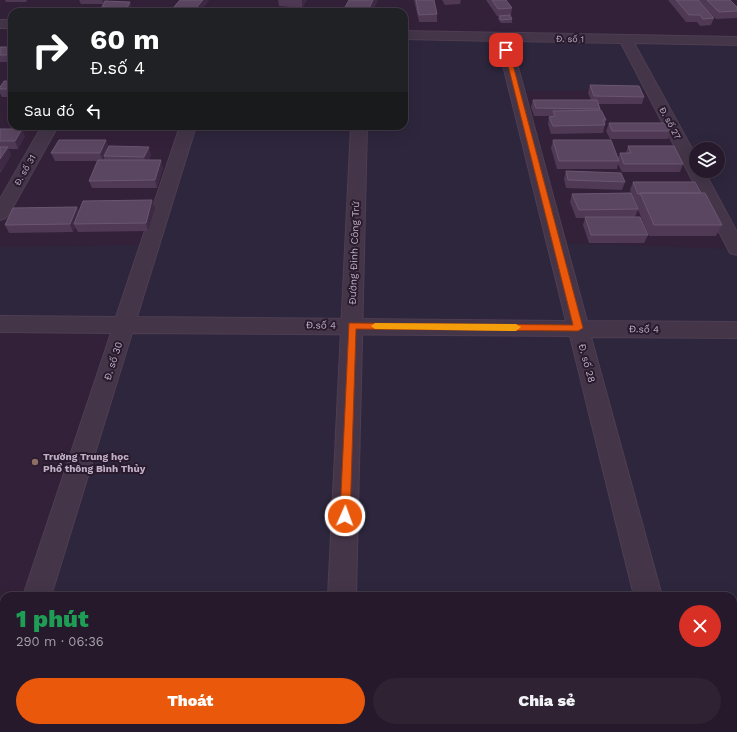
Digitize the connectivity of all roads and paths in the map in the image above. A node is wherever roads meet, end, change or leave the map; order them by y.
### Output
1 (408, 35) edge
2 (503, 37) junction
3 (626, 40) junction
4 (737, 41) edge
5 (48, 130) edge
6 (187, 130) edge
7 (359, 130) edge
8 (0, 214) edge
9 (737, 249) edge
10 (0, 324) edge
11 (124, 324) junction
12 (352, 326) junction
13 (578, 328) junction
14 (737, 330) edge
15 (38, 592) edge
16 (342, 592) edge
17 (647, 592) edge

1 - 2 street, Đ. số 1
2 - 3 street, Đ. số 1
2 - 13 street, Đ. số 28
3 - 4 street, Đ. số 1
3 - 9 street, Đ. số 27
5 - 8 street, Đ. số 31
6 - 11 street, Đ. số 30
7 - 12 street, Đường Đinh Công Trứ
10 - 11 street, Đ.số 4
11 - 12 street, Đ.số 4
11 - 15 street, Đ. số 30
12 - 13 street, Đ.số 4
12 - 16 street, Đường Đinh Công Trứ
13 - 14 street, Đ.số 4
13 - 17 street, Đ. số 28

